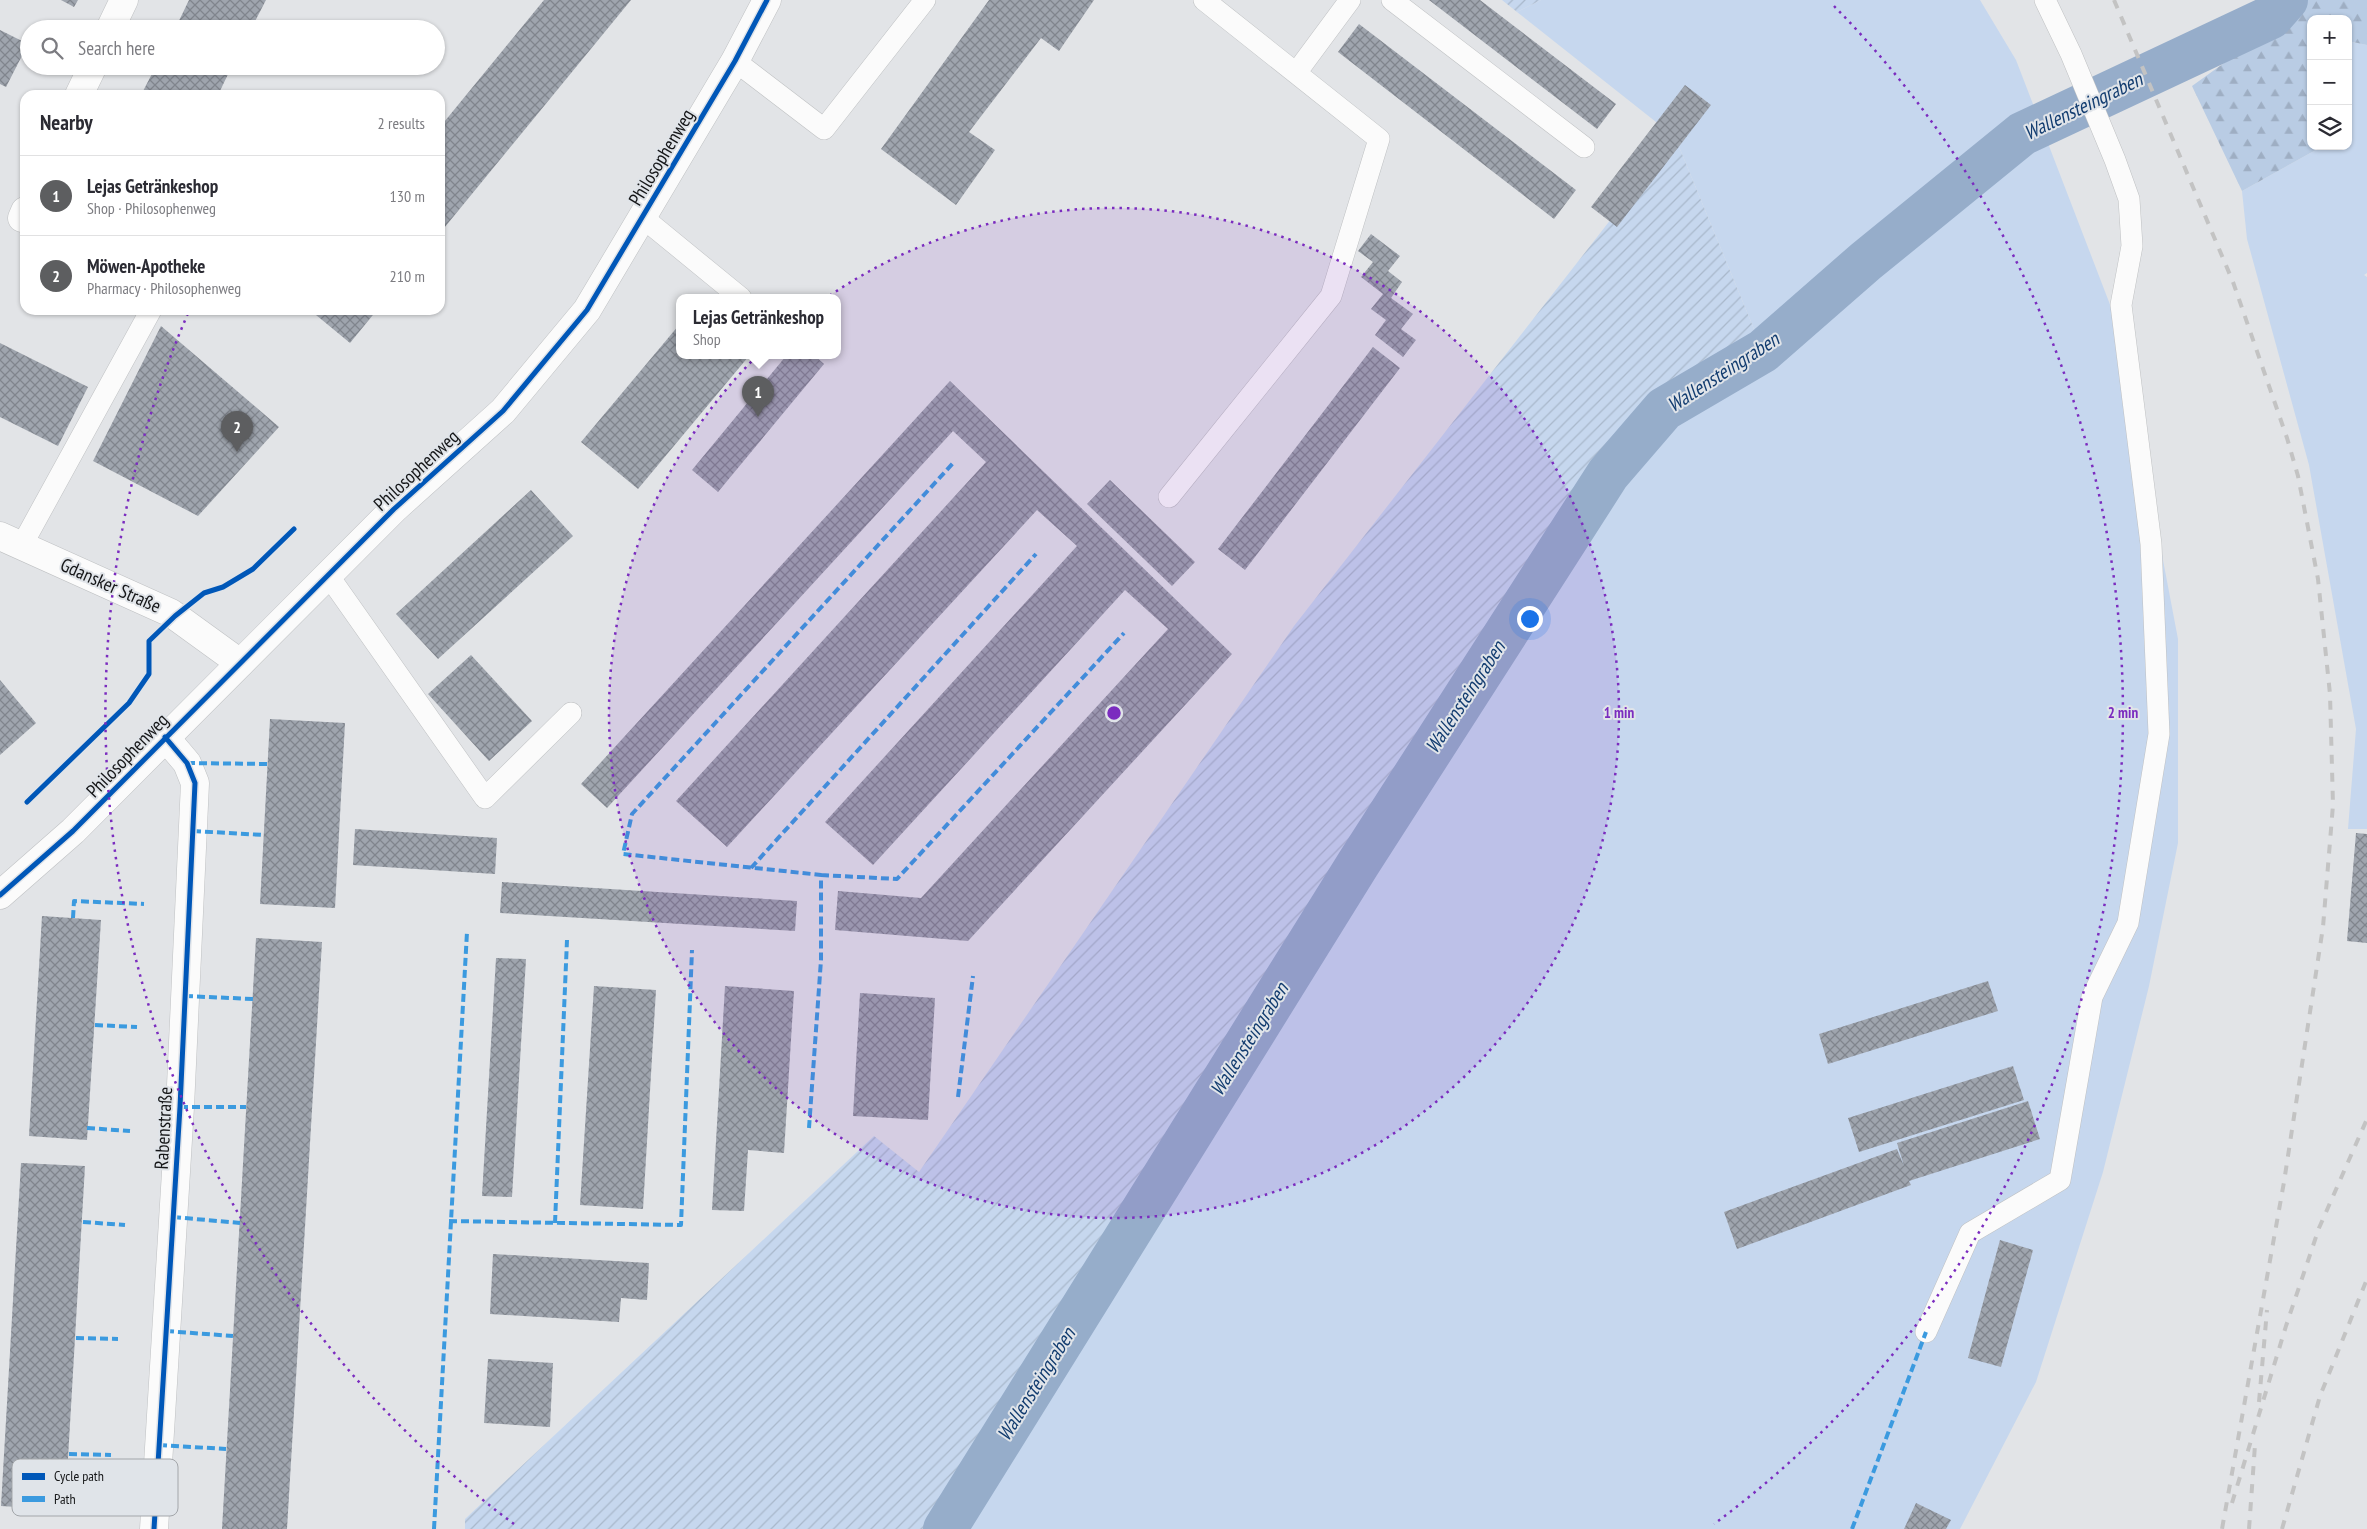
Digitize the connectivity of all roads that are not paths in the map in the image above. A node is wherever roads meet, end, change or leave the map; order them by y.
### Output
1 (124, 0) edge
2 (767, 0) edge
3 (925, 0) edge
4 (1204, 0) edge
5 (1350, 0) edge
6 (1392, 0) edge
7 (2046, 0) edge
8 (114, 20) edge
9 (735, 61) junction
10 (1296, 73) junction
11 (89, 75) edge
12 (81, 90) edge
13 (1584, 148) dead end
14 (642, 217) junction
15 (736, 294) edge
16 (147, 315) edge
17 (1169, 497) dead end
18 (11, 540) edge
19 (328, 576) junction
20 (240, 663) junction
21 (571, 713) dead end
22 (165, 736) junction
23 (0, 895) edge
24 (1926, 1332) dead end
25 (158, 1459) edge
26 (155, 1516) edge
27 (154, 1529) edge

1 - 8 main road
2 - 9 main road, Philosophenweg
3 - 9 lane
4 - 10 lane
5 - 10 lane
6 - 13 lane
7 - 24 lane
9 - 14 main road, Philosophenweg
10 - 17 lane
11 - 12 main road
14 - 15 lane
14 - 19 main road, Philosophenweg
16 - 18 lane
18 - 20 main road, Gdansker Straße
19 - 20 main road, Philosophenweg
19 - 21 lane
20 - 22 main road, Philosophenweg
22 - 23 main road, Philosophenweg
22 - 25 main road, Rabenstraße
26 - 27 main road, Rabenstraße

